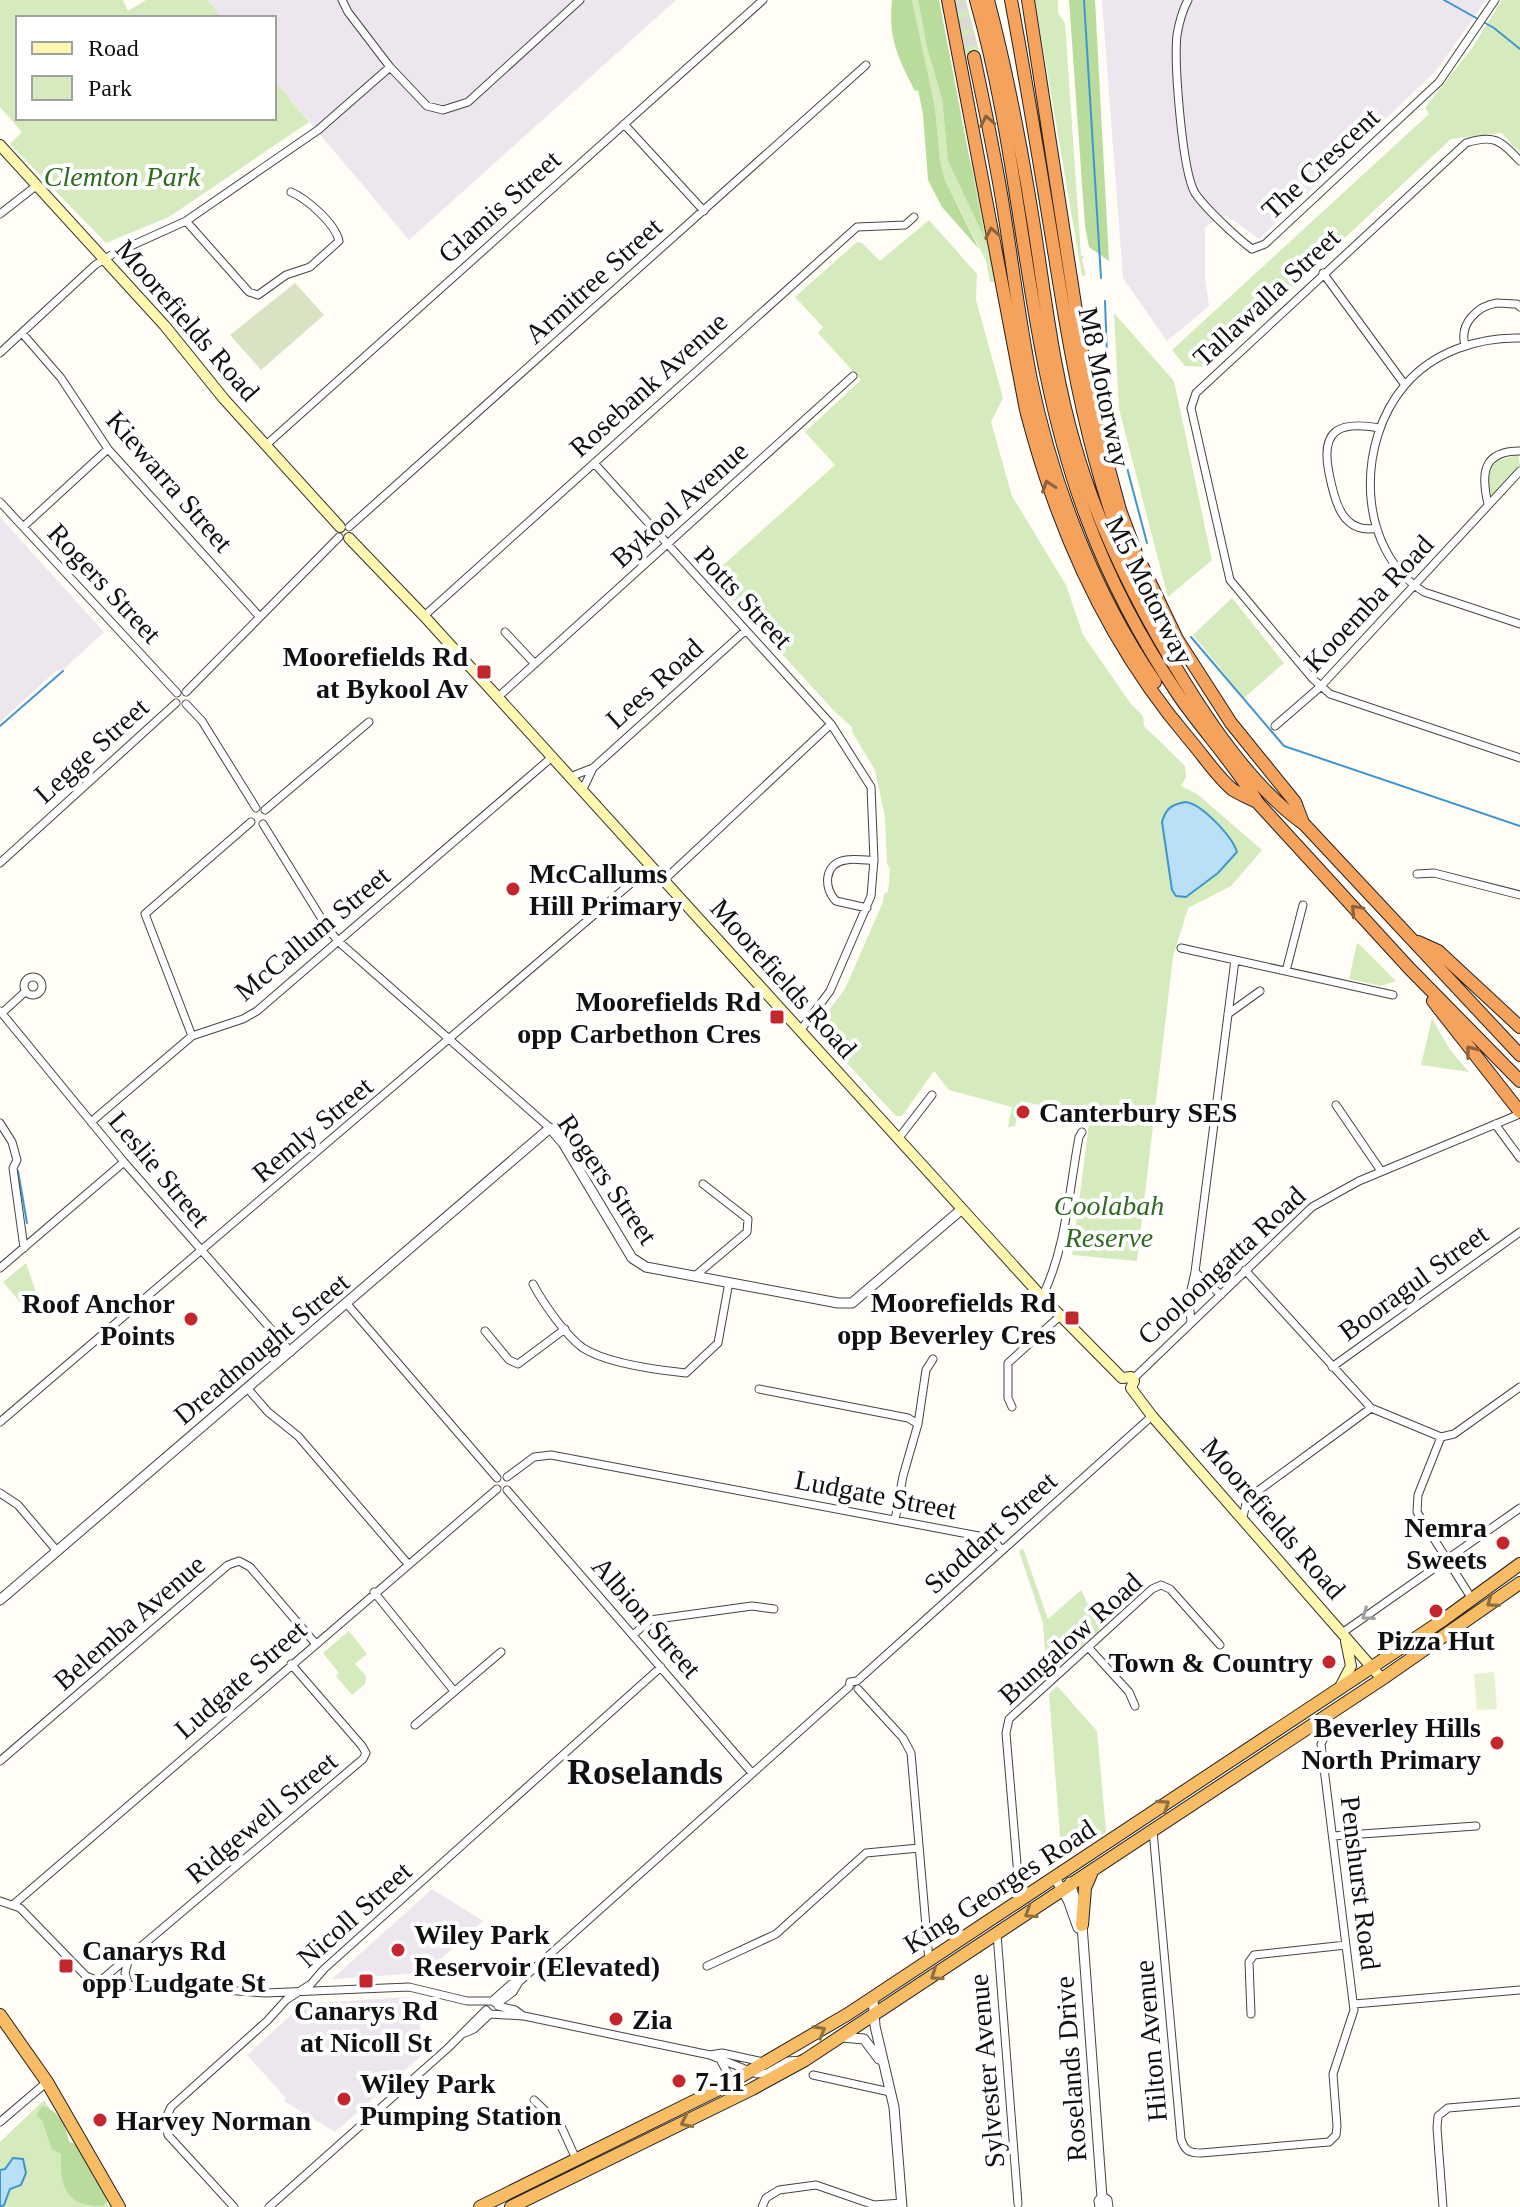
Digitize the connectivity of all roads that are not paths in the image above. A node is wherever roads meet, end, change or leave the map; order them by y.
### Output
1 (342, 0) edge
2 (580, 0) edge
3 (763, 0) edge
4 (948, 0) edge
5 (976, 0) edge
6 (988, 0) edge
7 (1011, 0) edge
8 (1028, 0) edge
9 (1188, 0) edge
10 (1495, 0) edge
11 (974, 57) tunnel mouth
12 (866, 65) dead end
13 (390, 67) junction
14 (624, 124) junction
15 (0, 145) edge
16 (1520, 161) edge
17 (36, 186) junction
18 (291, 192) dead end
19 (704, 211) junction
20 (0, 214) edge
21 (914, 217) dead end
22 (186, 221) junction
23 (103, 260) junction
24 (1323, 273) junction
25 (1520, 307) edge
26 (22, 333) junction
27 (1520, 338) edge
28 (1465, 345) junction
29 (0, 353) edge
30 (853, 376) dead end
31 (1405, 385) junction
32 (1379, 428) junction
33 (266, 445) junction
34 (108, 449) junction
35 (1520, 451) edge
36 (594, 463) junction
37 (1520, 471) edge
38 (1512, 479) junction
39 (1520, 485) edge
40 (0, 502) edge
41 (1488, 504) junction
42 (23, 527) junction
43 (1377, 528) junction
44 (344, 532) junction
45 (666, 544) junction
46 (1415, 586) junction
47 (259, 616) junction
48 (424, 616) junction
49 (1520, 624) edge
50 (745, 631) junction
51 (505, 632) dead end
52 (535, 664) junction
53 (1320, 687) junction
54 (181, 693) junction
55 (497, 698) junction
56 (176, 703) junction
57 (186, 704) junction
58 (369, 722) dead end
59 (831, 724) junction
60 (1275, 726) dead end
61 (551, 758) junction
62 (1520, 758) edge
63 (593, 768) junction
64 (569, 778) junction
65 (582, 792) junction
66 (1258, 803) junction
67 (256, 808) junction
68 (265, 810) junction
69 (251, 822) junction
70 (263, 824) junction
71 (1304, 824) junction
72 (874, 860) junction
73 (0, 863) edge
74 (650, 867) junction
75 (1417, 874) dead end
76 (663, 881) junction
77 (1520, 895) edge
78 (1303, 905) dead end
79 (867, 908) junction
80 (1411, 939) junction
81 (339, 942) junction
82 (1181, 948) dead end
83 (1235, 960) junction
84 (1409, 968) junction
85 (1286, 971) junction
86 (26, 991) dead end
87 (1260, 991) dead end
88 (1393, 995) dead end
89 (1, 1012) edge
90 (1228, 1014) junction
91 (1520, 1027) edge
92 (800, 1031) junction
93 (192, 1036) junction
94 (450, 1040) junction
95 (1520, 1055) edge
96 (1520, 1081) edge
97 (932, 1095) dead end
98 (1336, 1105) dead end
99 (1518, 1114) edge
100 (91, 1122) junction
101 (0, 1123) edge
102 (1495, 1124) junction
103 (550, 1128) junction
104 (1082, 1132) dead end
105 (898, 1139) junction
106 (1520, 1158) edge
107 (124, 1162) junction
108 (1381, 1171) junction
109 (703, 1184) dead end
110 (962, 1209) junction
111 (1520, 1232) edge
112 (24, 1248) junction
113 (201, 1252) junction
114 (0, 1268) edge
115 (1245, 1270) junction
116 (1195, 1272) junction
117 (695, 1276) junction
118 (729, 1282) junction
119 (533, 1284) dead end
120 (1221, 1295) junction
121 (1042, 1297) junction
122 (347, 1304) junction
123 (1060, 1316) junction
124 (1191, 1323) junction
125 (565, 1329) junction
126 (485, 1331) dead end
127 (291, 1352) junction
128 (933, 1359) dead end
129 (1332, 1367) junction
130 (1129, 1382) junction
131 (248, 1389) junction
132 (759, 1389) dead end
133 (1517, 1389) edge
134 (1520, 1399) edge
135 (1012, 1407) dead end
136 (1371, 1408) junction
137 (1152, 1416) junction
138 (0, 1422) edge
139 (918, 1424) junction
140 (1441, 1437) junction
141 (507, 1477) junction
142 (497, 1478) junction
143 (497, 1489) junction
144 (507, 1490) junction
145 (0, 1493) edge
146 (1520, 1508) edge
147 (1243, 1517) junction
148 (895, 1520) junction
149 (1002, 1550) junction
150 (57, 1551) junction
151 (1447, 1561) junction
152 (408, 1564) junction
153 (1520, 1564) edge
154 (1520, 1583) edge
155 (374, 1592) junction
156 (1472, 1599) junction
157 (0, 1600) edge
158 (774, 1609) dead end
159 (1343, 1634) junction
160 (633, 1635) junction
161 (315, 1643) junction
162 (1220, 1645) dead end
163 (1088, 1647) junction
164 (501, 1652) dead end
165 (291, 1664) junction
166 (661, 1667) junction
167 (1372, 1667) junction
168 (1382, 1679) junction
169 (855, 1686) junction
170 (1339, 1689) junction
171 (454, 1691) junction
172 (1135, 1706) dead end
173 (1320, 1720) junction
174 (415, 1725) dead end
175 (1303, 1732) junction
176 (1321, 1744) junction
177 (0, 1761) edge
178 (752, 1773) junction
179 (1476, 1826) dead end
180 (1153, 1831) junction
181 (1333, 1836) junction
182 (919, 1848) junction
183 (1093, 1871) junction
184 (1060, 1875) junction
185 (1067, 1888) junction
186 (0, 1901) edge
187 (1020, 1902) junction
188 (14, 1904) junction
189 (1082, 1925) junction
190 (997, 1934) junction
191 (1081, 1939) junction
192 (1346, 1945) junction
193 (129, 1958) junction
194 (929, 1961) junction
195 (707, 1966) dead end
196 (99, 1982) junction
197 (519, 1982) junction
198 (128, 1985) junction
199 (1520, 1990) edge
200 (297, 1992) junction
201 (513, 1992) junction
202 (873, 1999) junction
203 (467, 2001) junction
204 (1354, 2004) junction
205 (492, 2007) junction
206 (511, 2009) junction
207 (1251, 2014) dead end
208 (0, 2015) edge
209 (524, 2016) junction
210 (874, 2016) junction
211 (473, 2020) junction
212 (463, 2033) junction
213 (842, 2037) junction
214 (710, 2055) junction
215 (720, 2060) junction
216 (805, 2060) junction
217 (766, 2063) junction
218 (883, 2066) junction
219 (750, 2072) junction
220 (813, 2075) dead end
221 (47, 2082) junction
222 (723, 2087) junction
223 (890, 2092) junction
224 (534, 2100) dead end
225 (1520, 2102) edge
226 (0, 2122) edge
227 (93, 2159) junction
228 (577, 2161) junction
229 (1101, 2202) edge
230 (1018, 2204) dead end
231 (902, 2205) edge
232 (119, 2207) edge
233 (127, 2207) edge
234 (234, 2207) edge
235 (269, 2207) edge
236 (480, 2207) edge
237 (511, 2207) edge
238 (762, 2207) edge
239 (1108, 2207) edge
240 (1443, 2207) edge

1 - 13 street
2 - 13 street
3 - 14 street, Glamis Street
66 -> 4 highway
5 - 66 highway, M5 Motorway
6 - 71 highway, M5 Motorway
7 - 71 highway, M8 Motorway
8 - 71 highway
9 - 10 street, The Crescent
66 -> 11 highway
12 - 19 street, Armitree Street
13 - 22 street
14 - 19 street
14 - 33 street, Glamis Street
15 - 17 main road, Moorefields Road
16 - 24 street, Tallawalla Street
17 - 20 street
17 - 23 main road, Moorefields Road
18 - 22 street
19 - 44 street, Armitree Street
21 - 36 street, Rosebank Avenue
22 - 23 street
23 - 26 street
23 - 33 main road, Moorefields Road
24 - 31 street
24 - 53 street, Tallawalla Street
25 - 28 street
26 - 29 street
26 - 34 street, Kiewarra Street
27 - 28 street
28 - 31 street
30 - 45 street, Bykool Avenue
31 - 32 street
32 - 43 street
32 - 43 street
33 - 44 main road, Moorefields Road
34 - 42 street
34 - 47 street, Kiewarra Street
35 - 41 street
36 - 45 street, Potts Street
36 - 48 street, Rosebank Avenue
37 - 38 street, Kooemba Road
38 - 39 street
38 - 41 street, Kooemba Road
40 - 42 street, Rogers Street
41 - 46 street, Kooemba Road
42 - 54 street, Rogers Street
43 - 46 street
44 - 47 street, Armitree Street
44 - 48 main road, Moorefields Road
45 - 50 street, Potts Street
45 - 52 street, Bykool Avenue
46 - 49 street
46 - 53 street, Kooemba Road
47 - 54 street, Armitree Street
48 - 55 main road, Moorefields Road
50 - 59 street, Potts Street
50 - 63 street, Lees Road
51 - 52 street
52 - 55 street, Bykool Avenue
53 - 60 street, Kooemba Road
53 - 62 street, Tallawalla Street
54 - 56 street
54 - 57 street
55 - 61 main road, Moorefields Road
56 - 57 street
56 - 73 street, Legge Street
57 - 67 street
58 - 68 street
59 - 72 street, Potts Street
59 - 76 street
61 - 64 main road, Moorefields Road
61 - 81 street, McCallum Street
63 - 64 street, Lees Road
63 - 65 street, Lees Road
64 - 65 main road, Moorefields Road
65 - 74 main road, Moorefields Road
84 -> 66 highway, M5 Motorway
67 - 68 street
67 - 69 street
68 - 70 street
69 - 70 street
69 - 93 street
70 - 81 street, Rogers Street
71 - 80 highway, M5 Motorway
72 - 79 street
72 - 79 street
74 - 76 main road, Moorefields Road
74 - 94 street, Remly Street
75 - 77 street
76 - 92 main road, Moorefields Road
78 - 85 street
79 - 92 street
80 - 91 highway
80 - 95 highway, M5 Motorway
81 - 93 street, McCallum Street
81 - 94 street, Rogers Street
82 - 83 street
83 - 85 street
83 - 90 street
84 - 96 highway, M5 Motorway
99 -> 84 highway
85 - 88 street
86 - 89 street
87 - 90 street
89 - 100 street, Leslie Street
90 - 116 street
92 - 105 main road, Moorefields Road
93 - 100 street, McCallum Street
94 - 103 street, Rogers Street
94 - 113 street, Remly Street
97 - 105 street
98 - 108 street
99 - 102 street, Cooloongatta Road
100 - 107 street, Leslie Street
101 - 112 street
102 - 106 street
102 - 108 street, Cooloongatta Road
103 - 117 street, Rogers Street
103 - 122 street, Dreadnought Street
104 - 121 street
105 - 110 main road, Moorefields Road
107 - 112 street
107 - 113 street, Leslie Street
108 - 115 street, Cooloongatta Road
109 - 117 street
110 - 118 street, Rogers Street
110 - 121 main road, Moorefields Road
111 - 129 street, Booragul Street
112 - 114 street
113 - 127 street, Leslie Street
113 - 138 street, Remly Street
115 - 120 street, Cooloongatta Road
115 - 129 street
116 - 120 street
116 - 124 street
117 - 118 street, Rogers Street
118 - 125 street
119 - 125 street
120 - 124 street, Cooloongatta Road
121 - 123 main road, Moorefields Road
122 - 127 street, Dreadnought Street
122 - 142 street
123 - 130 main road, Moorefields Road
123 - 135 street
124 - 130 street, Cooloongatta Road
125 - 126 street
127 - 131 street, Dreadnought Street
128 - 139 street
129 - 136 street
130 - 137 main road, Moorefields Road
131 - 150 street, Dreadnought Street
131 - 152 street
132 - 139 street
133 - 134 street
133 - 140 street
136 - 140 street
136 - 147 street
137 - 147 main road, Moorefields Road
137 - 149 street, Stoddart Street
139 - 148 street
140 - 151 street
141 - 142 street
141 - 144 street
141 - 148 street, Ludgate Street
142 - 143 street
143 - 144 street
143 - 152 street, Ludgate Street
144 - 160 street, Albion Street
145 - 150 street
146 - 151 street
147 - 159 main road, Moorefields Road
148 - 149 street, Ludgate Street
149 - 169 street, Stoddart Street
150 - 157 street, Dreadnought Street
151 - 156 street
151 -> 159 street
152 - 155 street, Ludgate Street
153 - 156 highway, King Georges Road
154 -> 168 highway, King Georges Road
155 - 161 street, Ludgate Street
155 - 171 street
156 - 167 highway, King Georges Road
158 - 160 street
159 - 167 main road, Moorefields Road
159 - 170 main road
160 - 166 street, Albion Street
161 - 165 street, Ludgate Street
161 - 177 street, Belemba Avenue
162 - 163 street, Bungalow Road
163 - 172 street
163 - 187 street, Bungalow Road
164 - 171 street
165 - 188 street, Ludgate Street
165 - 193 street, Ridgewell Street
166 - 178 street, Albion Street
166 - 200 street, Nicoll Street
167 - 168 main road, Moorefields Road
167 - 170 highway, King Georges Road
168 - 173 highway, King Georges Road
169 - 178 street, Stoddart Street
169 - 182 street
184 -> 170 highway, King Georges Road
171 - 174 street
173 - 175 highway, King Georges Road
173 - 176 street, Penshurst Road
175 - 176 street
175 - 180 highway, King Georges Road
176 - 181 street, Penshurst Road
178 - 197 street, Stoddart Street
179 - 181 street
180 - 183 highway, King Georges Road
180 - 204 street, Hilton Avenue
181 - 192 street, Penshurst Road
182 - 194 street
182 - 195 street
183 - 185 highway, King Georges Road
183 - 189 highway
184 - 185 street, Roselands Drive
184 - 187 highway, King Georges Road
185 - 189 street, Roselands Drive
185 -> 190 highway, King Georges Road
185 - 191 street, Roselands Drive
186 - 188 street
187 - 194 highway, King Georges Road
188 - 196 street
189 - 191 street, Roselands Drive
190 -> 210 highway, King Georges Road
190 - 230 street, Sylvester Avenue
191 - 229 street, Roselands Drive
192 - 204 street, Penshurst Road
192 - 207 street
193 - 196 street, Ridgewell Street
193 - 198 street
194 - 202 highway, King Georges Road
196 - 198 street
197 - 201 street, Stoddart Street
197 - 205 street, Stoddart Street
198 - 200 street
199 - 204 street, Penshurst Road
200 - 203 street
200 - 234 street, Nicoll Street
201 - 205 street, Stoddart Street
201 - 206 street, Stoddart Street
202 - 210 street
217 -> 202 highway, King Georges Road
203 - 205 street
203 - 211 street
205 - 206 street
205 - 209 street
205 - 211 street, Stoddart Street
205 - 212 street, Stoddart Street
206 - 209 street
208 - 221 highway
209 - 214 street
210 - 213 highway, King Georges Road
210 - 218 street
211 - 212 street, Stoddart Street
212 - 235 street, Stoddart Street
213 - 216 highway, King Georges Road
213 - 218 street
214 - 215 street
214 - 217 street
215 - 219 street
215 - 222 street
216 - 219 street
216 -> 237 highway, King Georges Road
217 - 219 highway, King Georges Road
218 - 223 street
219 - 222 highway, King Georges Road
220 - 223 street
221 - 226 street
221 - 227 highway
222 - 228 highway, King Georges Road
223 - 231 street
224 - 228 street
225 - 240 street
227 - 232 highway
227 - 233 highway
228 - 236 highway, King Georges Road
229 - 239 street, Roselands Drive
231 - 238 street

